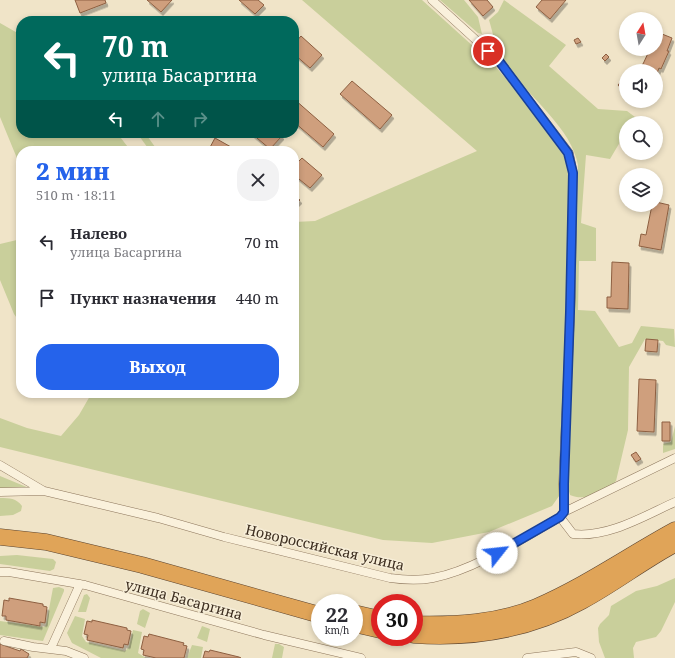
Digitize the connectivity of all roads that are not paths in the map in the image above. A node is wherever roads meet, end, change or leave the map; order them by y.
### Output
1 (432, 0) edge
2 (675, 458) edge
3 (0, 465) edge
4 (44, 491) junction
5 (0, 492) edge
6 (675, 502) edge
7 (562, 514) junction
8 (0, 527) edge
9 (675, 530) edge
10 (0, 537) edge
11 (675, 544) edge
12 (0, 572) edge
13 (80, 584) junction
14 (311, 602) edge
15 (311, 612) edge
16 (423, 624) edge
17 (423, 635) edge
18 (4, 641) dead end
19 (51, 648) junction
20 (84, 658) edge
21 (360, 658) edge
22 (527, 658) edge
23 (591, 658) edge

1 - 7 street
2 - 7 street, Новороссийская улица
3 - 4 street, Новороссийская улица
4 - 5 street
4 - 7 street, Новороссийская улица
6 - 7 street
8 - 14 highway
9 - 16 highway
10 - 15 highway
11 - 17 highway
12 - 13 street, улица Басаргина
13 - 19 street
13 - 21 street, улица Басаргина
18 - 19 street
19 - 20 street
22 - 23 street

